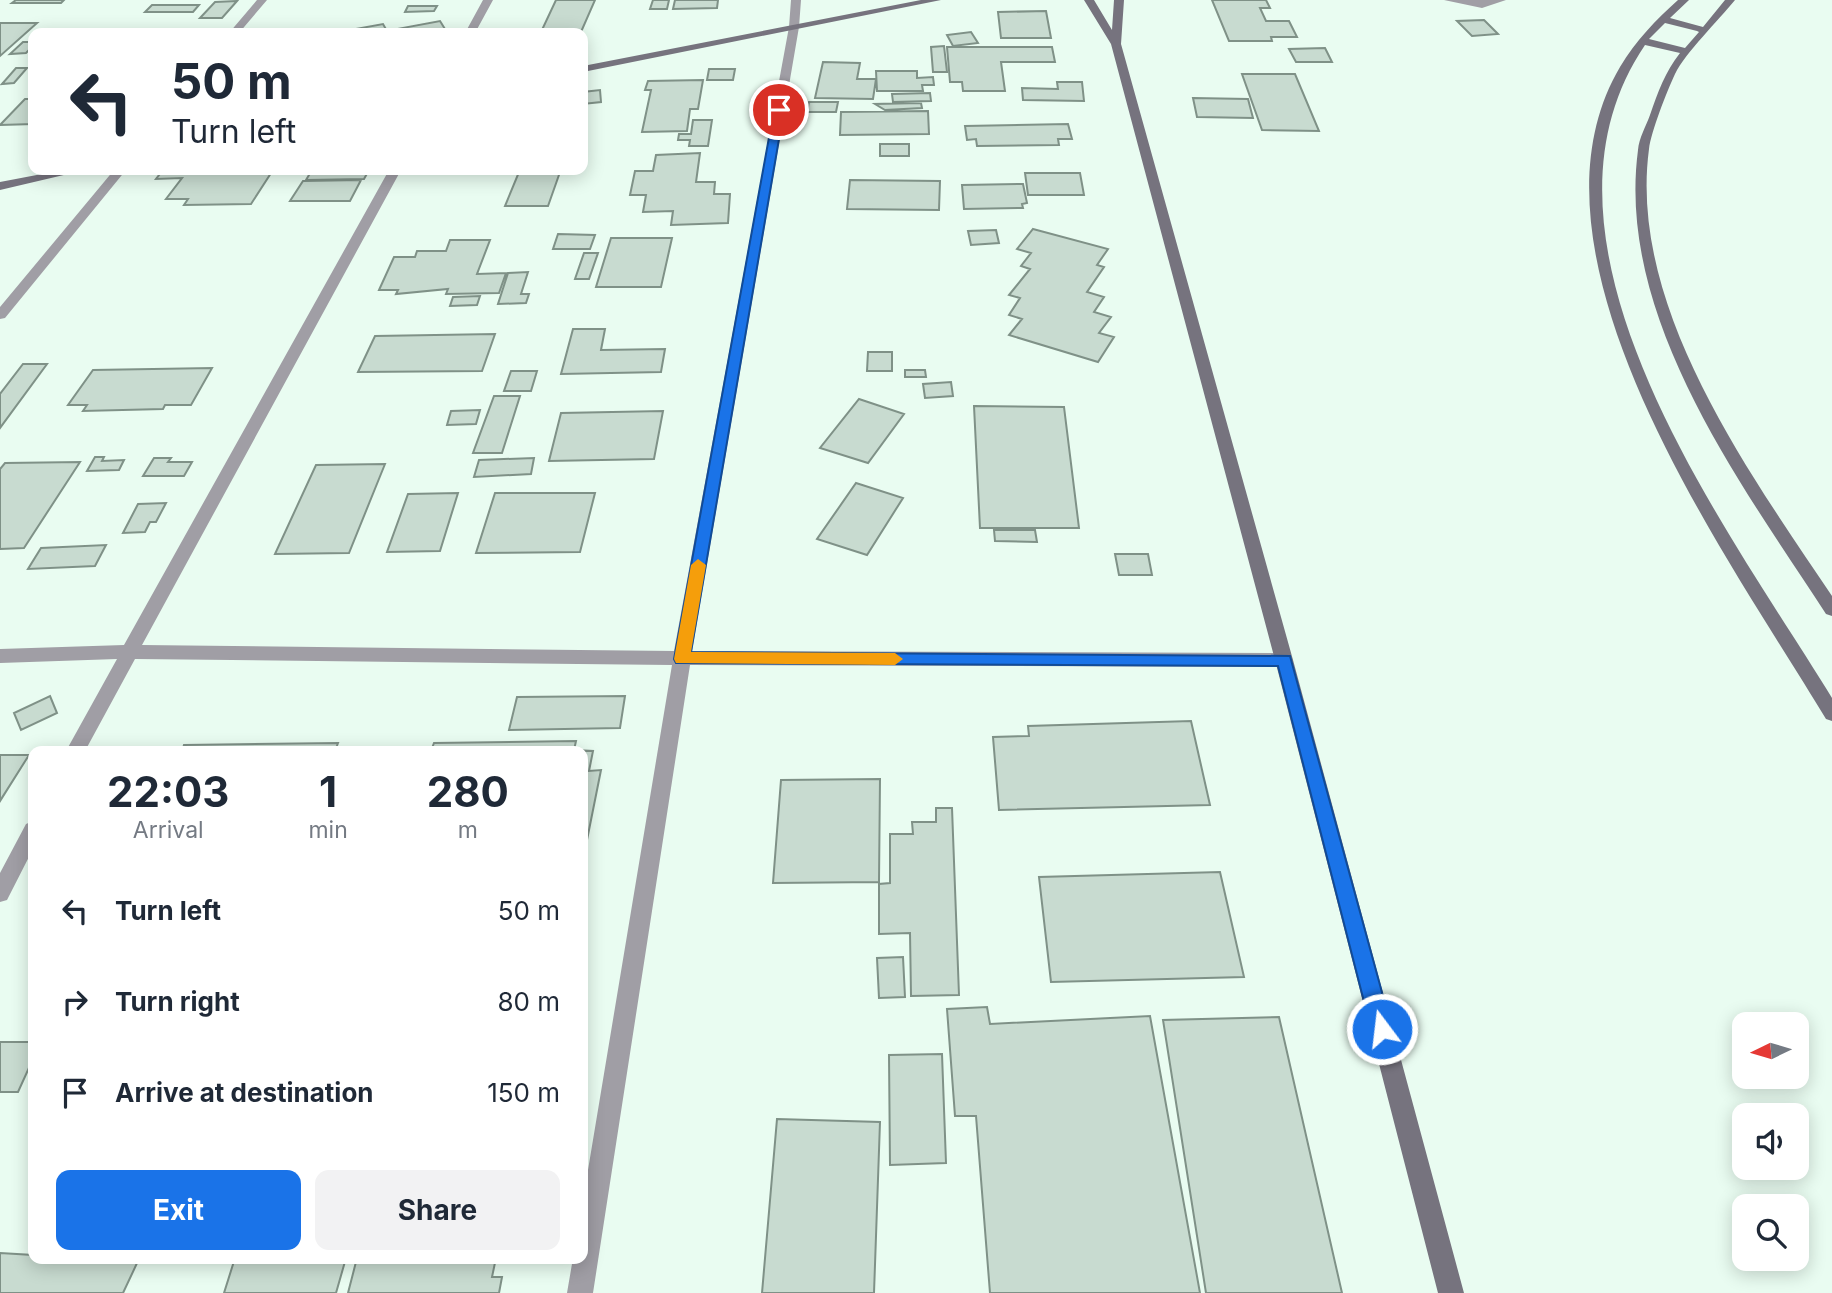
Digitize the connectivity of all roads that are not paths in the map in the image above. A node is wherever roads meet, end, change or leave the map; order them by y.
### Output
1 (262, 0) edge
2 (488, 0) edge
3 (796, 0) edge
4 (936, 0) edge
5 (1088, 0) edge
6 (1119, 0) edge
7 (1449, 0) edge
8 (1501, 0) edge
9 (1684, 0) edge
10 (1730, 0) edge
11 (1662, 19) junction
12 (794, 27) junction
13 (238, 28) edge
14 (473, 28) edge
15 (1700, 29) junction
16 (1643, 40) junction
17 (1116, 44) junction
18 (1683, 51) junction
19 (588, 68) edge
20 (54, 175) edge
21 (116, 175) edge
22 (392, 175) edge
23 (0, 186) edge
24 (0, 315) edge
25 (1832, 610) edge
26 (128, 652) junction
27 (0, 656) edge
28 (682, 659) junction
29 (1284, 660) junction
30 (1832, 714) edge
31 (78, 746) edge
32 (28, 840) edge
33 (0, 893) edge
34 (588, 1243) edge
35 (585, 1264) edge
36 (580, 1293) edge
37 (1451, 1293) edge

1 - 13 street
2 - 14 street
3 - 12 street
4 - 12 street
5 - 17 street
6 - 17 street
7 - 8 street
9 - 11 street
10 - 15 street
11 - 15 street
11 - 16 street
12 - 19 street
12 - 28 street
15 - 18 street
16 - 18 street
16 - 30 street
17 - 29 street
18 - 25 street
20 - 23 street
21 - 24 street
22 - 26 street
26 - 27 street
26 - 28 street
26 - 31 street
28 - 29 street
28 - 34 street
29 - 37 street
32 - 33 street
35 - 36 street

